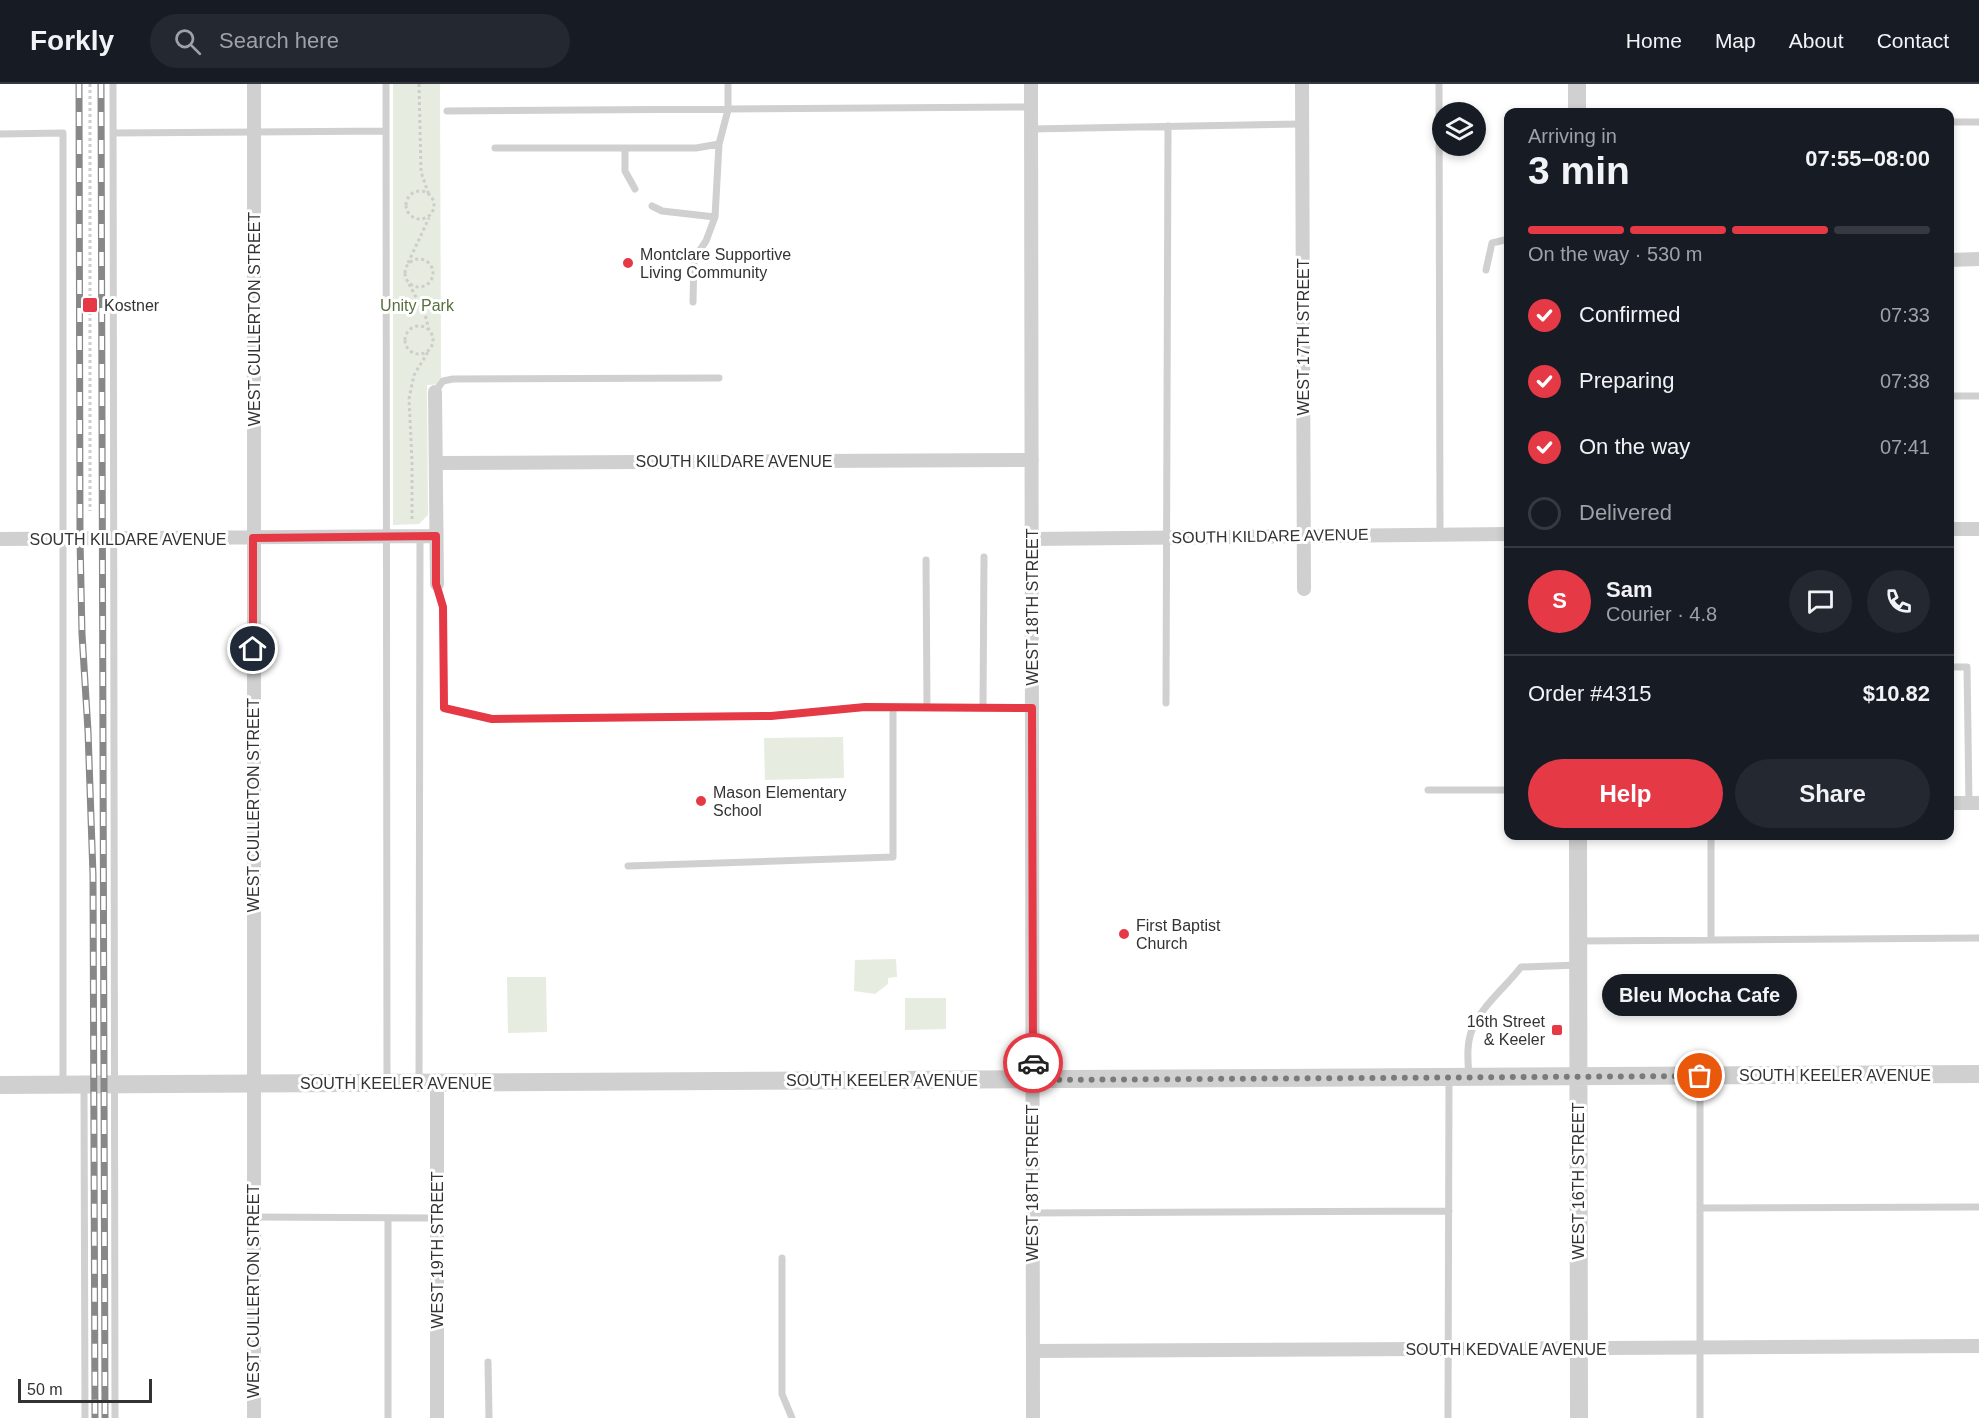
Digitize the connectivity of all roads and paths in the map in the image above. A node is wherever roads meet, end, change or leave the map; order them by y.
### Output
1 (90, 84) edge
2 (113, 84) edge
3 (254, 84) edge
4 (386, 84) edge
5 (419, 84) edge
6 (728, 84) edge
7 (1031, 84) edge
8 (1302, 84) edge
9 (1438, 84) edge
10 (1577, 84) edge
11 (1031, 107) junction
12 (1577, 108) edge
13 (728, 110) junction
14 (447, 111) dead end
15 (1954, 122) edge
16 (1979, 122) edge
17 (1302, 124) junction
18 (1168, 126) junction
19 (1031, 129) junction
20 (387, 131) junction
21 (254, 132) junction
22 (113, 133) junction
23 (0, 134) edge
24 (718, 144) junction
25 (495, 148) dead end
26 (625, 148) junction
27 (634, 189) dead end
28 (429, 195) junction
29 (652, 206) dead end
30 (429, 216) junction
31 (715, 217) junction
32 (1504, 240) edge
33 (1979, 259) edge
34 (1954, 260) edge
35 (407, 267) junction
36 (1486, 270) dead end
37 (408, 282) junction
38 (693, 302) dead end
39 (429, 330) junction
40 (428, 352) junction
41 (719, 378) dead end
42 (435, 392) joint
43 (1954, 396) edge
44 (1979, 396) edge
45 (1032, 460) junction
46 (436, 463) junction
47 (90, 511) dead end
48 (412, 519) dead end
49 (1954, 529) edge
50 (1979, 529) edge
51 (1440, 534) junction
52 (1504, 534) edge
53 (436, 536) junction
54 (1304, 536) junction
55 (387, 537) junction
56 (420, 537) junction
57 (1166, 537) junction
58 (253, 538) junction
59 (0, 539) edge
60 (64, 539) junction
61 (115, 539) junction
62 (1032, 539) junction
63 (984, 557) dead end
64 (926, 560) dead end
65 (436, 584) joint
66 (1304, 589) dead end
67 (1954, 667) edge
68 (1166, 703) dead end
69 (893, 707) junction
70 (927, 707) junction
71 (983, 708) junction
72 (1032, 708) junction
73 (1428, 790) dead end
74 (1504, 790) edge
75 (1954, 803) edge
76 (1974, 803) edge
77 (1578, 840) edge
78 (1711, 840) edge
79 (628, 866) dead end
80 (1979, 938) edge
81 (1711, 939) junction
82 (1578, 941) junction
83 (1578, 965) junction
84 (1979, 1074) edge
85 (1700, 1076) junction
86 (1449, 1077) junction
87 (1469, 1077) junction
88 (1578, 1077) junction
89 (1033, 1080) junction
90 (428, 1082) junction
91 (253, 1083) junction
92 (387, 1083) junction
93 (0, 1084) edge
94 (63, 1084) junction
95 (84, 1084) junction
96 (115, 1084) junction
97 (1979, 1207) edge
98 (1700, 1209) junction
99 (1449, 1211) junction
100 (1032, 1214) junction
101 (253, 1217) junction
102 (388, 1218) junction
103 (437, 1218) junction
104 (782, 1258) dead end
105 (1979, 1346) edge
106 (1579, 1348) junction
107 (1700, 1348) junction
108 (1448, 1349) junction
109 (1033, 1352) junction
110 (488, 1362) dead end
111 (85, 1418) edge
112 (115, 1418) edge
113 (254, 1418) edge
114 (388, 1418) edge
115 (437, 1418) edge
116 (489, 1418) edge
117 (792, 1418) edge
118 (1033, 1418) edge
119 (1448, 1418) edge
120 (1579, 1418) edge
121 (1700, 1418) edge

1 - 47 path
2 - 22 lane
3 - 21 street, WEST CULLERTON STREET
4 - 20 lane
5 - 28 path
6 - 13 lane
7 - 11 street, WEST 18TH STREET
8 - 17 street, WEST 17TH STREET
9 - 51 lane
10 - 12 street
11 - 13 lane
11 - 19 street, WEST 18TH STREET
13 - 14 lane
13 - 24 lane
15 - 16 lane
17 - 18 lane
17 - 54 street, WEST 17TH STREET
18 - 19 lane
18 - 57 lane
19 - 45 street, WEST 18TH STREET
20 - 21 lane
20 - 55 lane
21 - 22 lane
21 - 58 street, WEST CULLERTON STREET
22 - 61 lane
23 - 60 lane
24 - 26 lane
24 - 31 lane
25 - 26 lane
26 - 27 lane
28 - 30 path
28 - 30 path
29 - 31 lane
30 - 35 path
31 - 38 lane
32 - 36 lane
33 - 34 street
35 - 37 path
35 - 37 path
37 - 39 path
39 - 40 path
39 - 40 path
40 - 48 path
41 - 42 lane
42 - 46 street
43 - 44 lane
45 - 46 street, SOUTH KILDARE AVENUE
45 - 62 street, WEST 18TH STREET
46 - 53 street
49 - 50 street
51 - 52 street, SOUTH KILDARE AVENUE
51 - 54 street, SOUTH KILDARE AVENUE
53 - 56 street, SOUTH KILDARE AVENUE
53 - 65 street
54 - 57 street, SOUTH KILDARE AVENUE
54 - 66 street, WEST 17TH STREET
55 - 56 street, SOUTH KILDARE AVENUE
55 - 58 street, SOUTH KILDARE AVENUE
55 - 92 lane
56 - 90 lane
57 - 62 street, SOUTH KILDARE AVENUE
57 - 68 lane
58 - 61 street, SOUTH KILDARE AVENUE
58 - 91 street, WEST CULLERTON STREET
59 - 60 street, SOUTH KILDARE AVENUE
60 - 61 street, SOUTH KILDARE AVENUE
60 - 94 lane
61 - 96 lane
62 - 72 street, WEST 18TH STREET
63 - 71 lane
64 - 70 lane
65 - 69 lane
67 - 76 lane
69 - 70 lane
69 - 79 lane
70 - 71 lane
71 - 72 lane
72 - 89 street, WEST 18TH STREET
73 - 74 lane
75 - 76 street
77 - 82 street, WEST 16TH STREET
78 - 81 lane
80 - 81 lane
81 - 82 lane
82 - 83 street, WEST 16TH STREET
83 - 87 lane
83 - 88 street, WEST 16TH STREET
84 - 85 street, SOUTH KEELER AVENUE
85 - 88 street, SOUTH KEELER AVENUE
85 - 98 lane
86 - 87 street, SOUTH KEELER AVENUE
86 - 89 street, SOUTH KEELER AVENUE
86 - 99 lane
87 - 88 street, SOUTH KEELER AVENUE
88 - 106 street, WEST 16TH STREET
89 - 90 street, SOUTH KEELER AVENUE
89 - 100 street, WEST 18TH STREET
90 - 92 street, SOUTH KEELER AVENUE
90 - 103 street, WEST 19TH STREET
91 - 92 street, SOUTH KEELER AVENUE
91 - 96 street, SOUTH KEELER AVENUE
91 - 101 street, WEST CULLERTON STREET
93 - 94 street, SOUTH KEELER AVENUE
94 - 95 street, SOUTH KEELER AVENUE
95 - 96 street, SOUTH KEELER AVENUE
95 - 111 lane
96 - 112 lane
97 - 98 lane
98 - 107 lane
99 - 100 lane
99 - 108 lane
100 - 109 street, WEST 18TH STREET
101 - 102 lane
101 - 113 street, WEST CULLERTON STREET
102 - 103 lane
102 - 114 lane
103 - 115 street, WEST 19TH STREET
104 - 117 lane
105 - 107 street, SOUTH KEDVALE AVENUE
106 - 107 street, SOUTH KEDVALE AVENUE
106 - 108 street, SOUTH KEDVALE AVENUE
106 - 120 street, WEST 16TH STREET
107 - 121 lane
108 - 109 street, SOUTH KEDVALE AVENUE
108 - 119 lane
109 - 118 street, WEST 18TH STREET
110 - 116 lane

